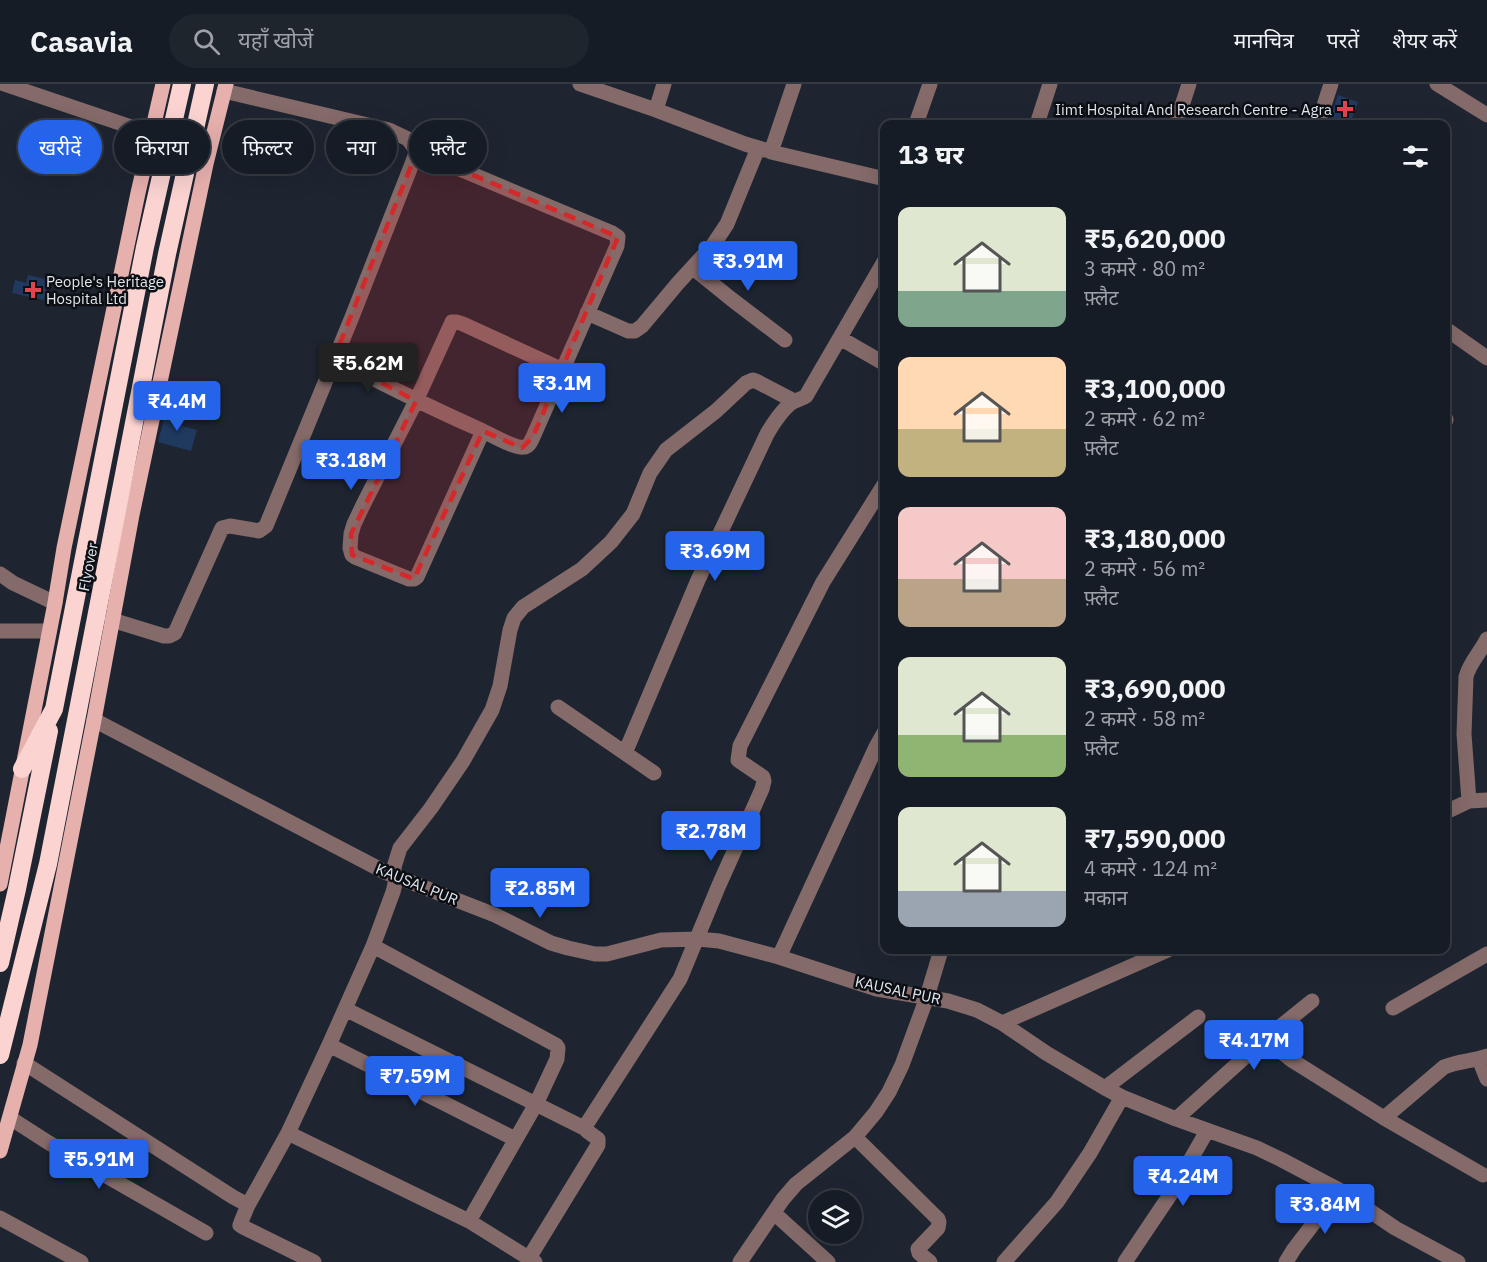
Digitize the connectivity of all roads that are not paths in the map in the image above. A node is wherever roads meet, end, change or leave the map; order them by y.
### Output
1 (4, 84) edge
2 (163, 84) edge
3 (182, 84) edge
4 (205, 84) edge
5 (580, 84) edge
6 (664, 84) edge
7 (794, 84) edge
8 (930, 84) edge
9 (1050, 84) edge
10 (1189, 84) edge
11 (1331, 84) edge
12 (1437, 84) edge
13 (225, 87) edge
14 (27, 88) edge
15 (656, 110) junction
16 (1487, 115) edge
17 (114, 120) edge
18 (155, 120) edge
19 (917, 120) edge
20 (1038, 120) edge
21 (1177, 120) edge
22 (1319, 120) edge
23 (409, 140) edge
24 (764, 150) junction
25 (409, 172) edge
26 (143, 174) edge
27 (472, 174) edge
28 (880, 178) edge
29 (693, 268) junction
30 (880, 269) edge
31 (587, 313) junction
32 (1450, 332) edge
33 (840, 338) junction
34 (785, 340) dead end
35 (334, 358) junction
36 (1487, 358) edge
37 (880, 361) edge
38 (563, 370) junction
39 (416, 401) junction
40 (794, 401) junction
41 (483, 431) junction
42 (880, 491) edge
43 (0, 574) edge
44 (55, 603) junction
45 (112, 621) junction
46 (0, 630) edge
47 (49, 631) junction
48 (1487, 639) edge
49 (558, 707) dead end
50 (54, 709) junction
51 (94, 720) junction
52 (880, 740) edge
53 (625, 753) junction
54 (22, 769) junction
55 (654, 773) dead end
56 (1487, 800) edge
57 (1469, 801) junction
58 (1450, 810) edge
59 (4, 842) edge
60 (395, 877) junction
61 (0, 884) edge
62 (698, 939) junction
63 (373, 946) junction
64 (941, 954) edge
65 (1159, 954) edge
66 (1487, 954) edge
67 (779, 957) junction
68 (0, 963) edge
69 (927, 997) junction
70 (1312, 1001) dead end
71 (1394, 1008) dead end
72 (345, 1009) junction
73 (1198, 1017) dead end
74 (1002, 1023) junction
75 (1265, 1039) junction
76 (329, 1045) junction
77 (0, 1055) edge
78 (1483, 1057) edge
79 (24, 1063) junction
80 (1487, 1079) edge
81 (1105, 1088) junction
82 (1122, 1097) junction
83 (536, 1104) junction
84 (10, 1118) junction
85 (1384, 1118) junction
86 (1176, 1119) junction
87 (586, 1129) junction
88 (1207, 1131) junction
89 (288, 1133) junction
90 (855, 1137) junction
91 (515, 1139) junction
92 (0, 1151) edge
93 (1482, 1175) dead end
94 (1339, 1190) junction
95 (248, 1205) junction
96 (774, 1213) junction
97 (0, 1218) edge
98 (469, 1221) junction
99 (206, 1233) dead end
100 (532, 1260) edge
101 (81, 1262) edge
102 (314, 1262) edge
103 (740, 1262) edge
104 (828, 1262) edge
105 (930, 1262) edge
106 (1004, 1262) edge
107 (1125, 1262) edge
108 (1286, 1262) edge
109 (1458, 1262) edge

1 - 14 street
2 - 18 main road
3 - 50 highway
4 - 77 highway, Flyover
5 - 15 street
6 - 15 street
7 - 24 street
8 - 19 street
9 - 20 street
10 - 21 street
11 - 22 street
12 - 16 street
13 - 23 street
13 - 45 main road
14 - 17 street
15 - 24 street
24 - 28 street
24 - 29 street
25 - 35 street
26 - 44 main road
27 - 31 street
29 - 31 street
29 - 34 street
30 - 33 street
31 - 38 street
32 - 36 street
33 - 37 street
33 - 40 street
35 - 39 street
35 - 45 street
38 - 39 street
38 - 41 street
39 - 41 street
39 - 41 street
40 - 53 street
40 - 60 street
42 - 62 street
43 - 44 street
44 - 47 main road
45 - 51 main road
46 - 47 street
47 - 54 main road
48 - 57 street
49 - 53 street
50 - 54 highway
50 - 68 highway
51 - 60 street, KAUSAL PUR
51 - 79 main road
52 - 67 street
53 - 55 street
54 - 59 main road
56 - 57 street
57 - 58 street
59 - 61 main road
60 - 62 street, KAUSAL PUR
60 - 63 street
62 - 67 street, KAUSAL PUR
62 - 87 street
63 - 72 street
63 - 83 street
64 - 69 street
65 - 74 street
66 - 71 street
67 - 69 street, KAUSAL PUR
69 - 74 street, KAUSAL PUR
69 - 90 street
70 - 75 street
72 - 76 street
72 - 83 street
73 - 81 street
74 - 81 street, KAUSAL PUR
75 - 85 street
75 - 86 street
76 - 89 street
76 - 91 street
78 - 80 street
78 - 85 street
79 - 84 main road
79 - 95 street
81 - 82 street, KAUSAL PUR
82 - 86 street, KAUSAL PUR
82 - 106 street
83 - 87 street
83 - 91 street
84 - 92 main road
84 - 99 street
85 - 93 street
86 - 88 street, KAUSAL PUR
87 - 100 street
88 - 94 street, KAUSAL PUR
88 - 107 street
89 - 95 street
89 - 98 street
90 - 96 street
90 - 105 street
91 - 98 street
94 - 108 street
94 - 109 street, KAUSAL PUR
95 - 102 street
96 - 103 street
96 - 104 street
97 - 101 street
98 - 100 street

